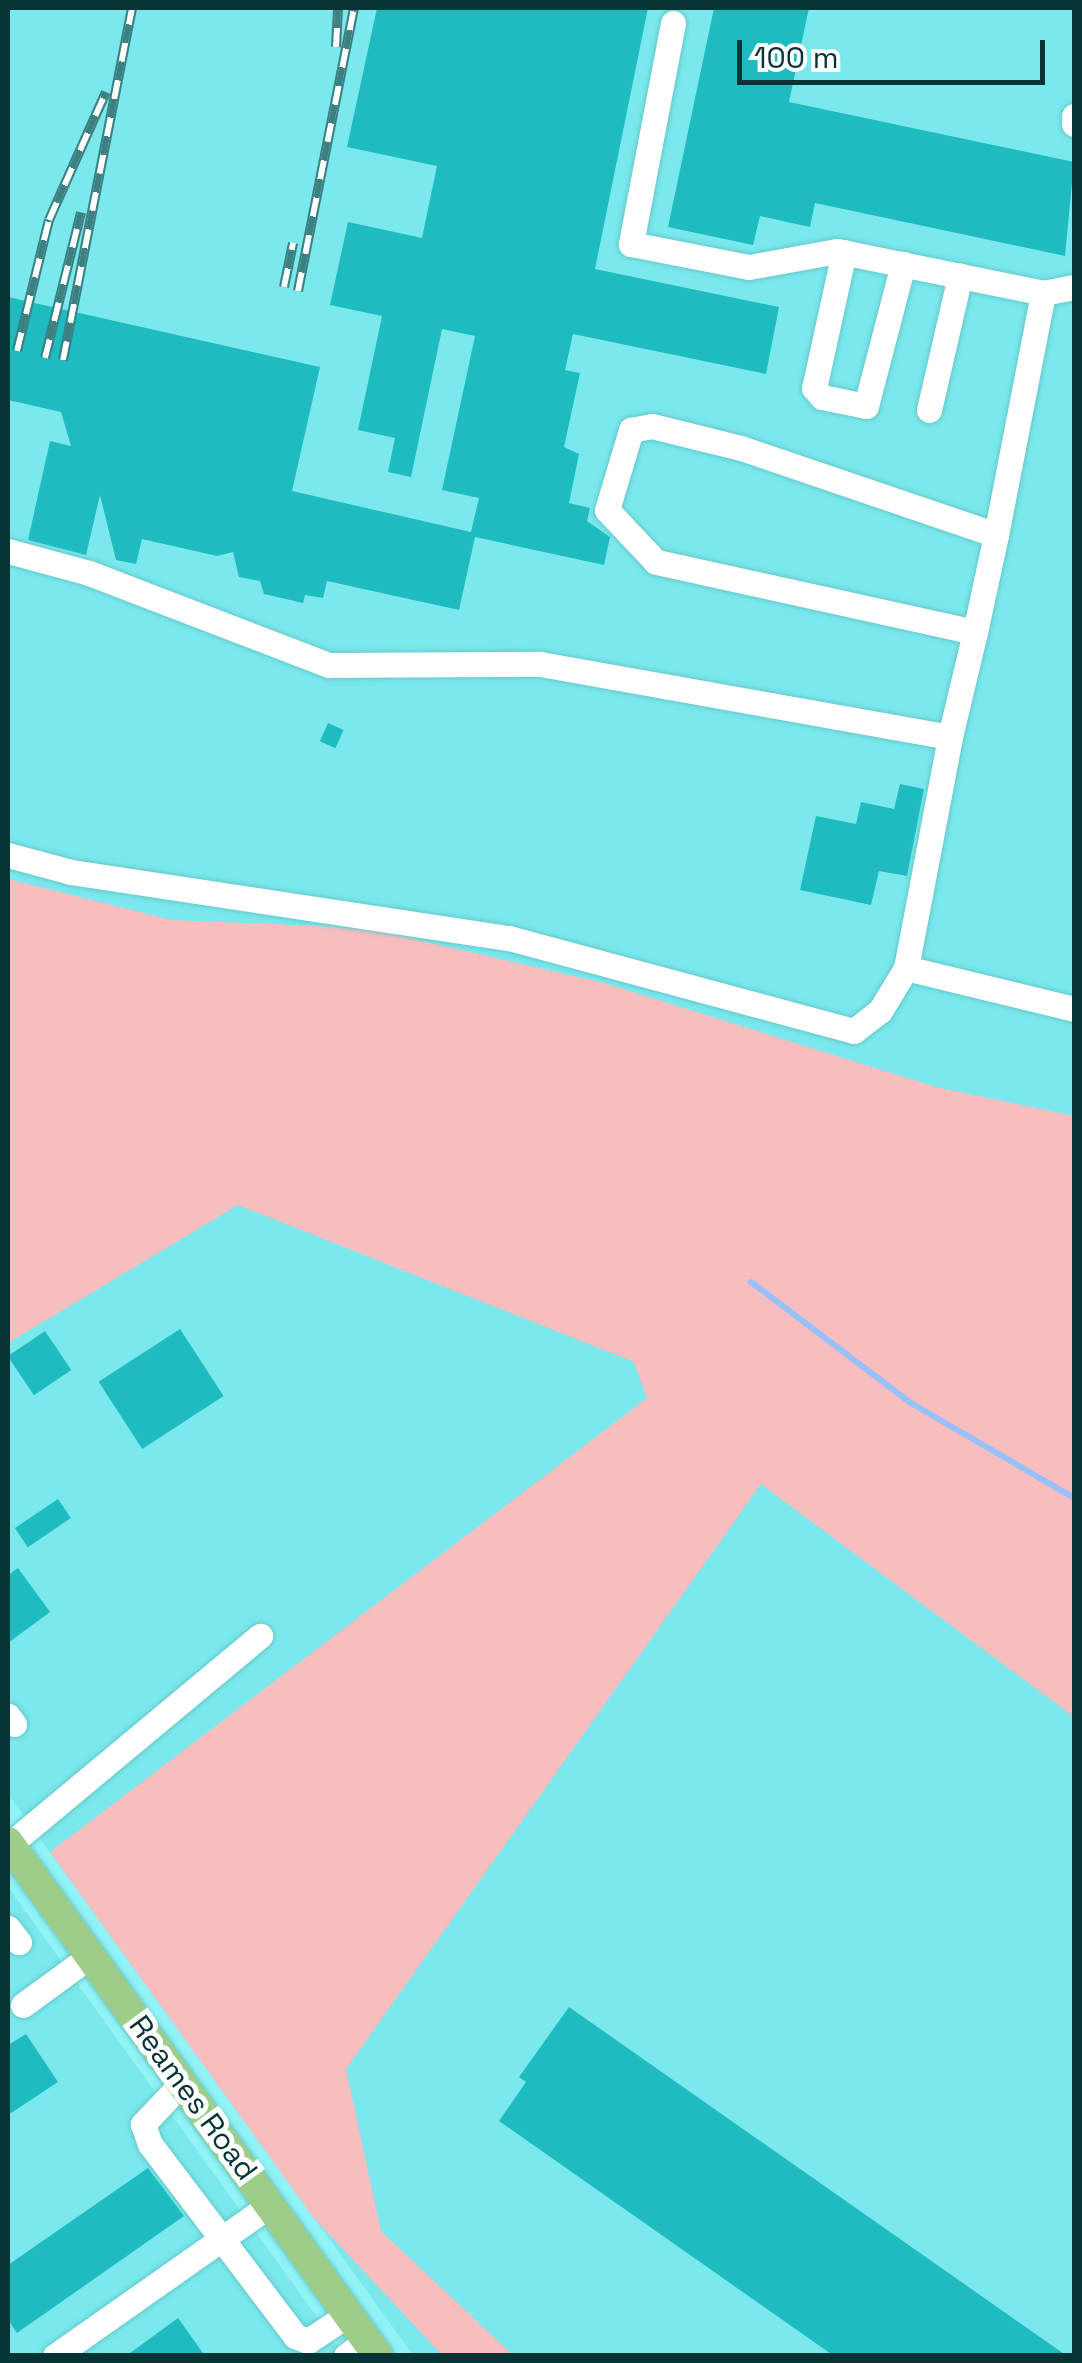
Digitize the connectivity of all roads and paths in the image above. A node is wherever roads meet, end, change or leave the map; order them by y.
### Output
1 (673, 23) dead end
2 (1074, 116) edge
3 (1074, 124) edge
4 (844, 252) junction
5 (903, 264) junction
6 (960, 276) junction
7 (1074, 287) edge
8 (1043, 293) junction
9 (929, 410) dead end
10 (996, 535) junction
11 (8, 551) edge
12 (976, 632) junction
13 (950, 737) junction
14 (8, 855) edge
15 (906, 968) junction
16 (1074, 1009) edge
17 (260, 1636) dead end
18 (8, 1844) edge
19 (90, 1956) junction
20 (23, 2005) dead end
21 (182, 2083) junction
22 (270, 2204) junction
23 (220, 2238) junction
24 (348, 2314) junction
25 (364, 2350) edge
26 (54, 2356) edge

1 - 4 lane
2 - 3 lane
4 - 5 lane
4 - 5 lane
5 - 6 lane
6 - 8 lane
6 - 9 lane
7 - 8 lane
8 - 10 lane
10 - 12 lane
10 - 12 lane
11 - 13 lane
12 - 13 lane
13 - 15 lane
14 - 15 lane
15 - 16 lane
17 - 18 lane
18 - 19 main road, Reames Road
19 - 20 lane
19 - 21 main road, Reames Road
21 - 22 main road, Reames Road
21 - 23 lane
22 - 23 lane
22 - 24 main road, Reames Road
23 - 24 lane
23 - 26 lane
24 - 25 main road, Reames Road

